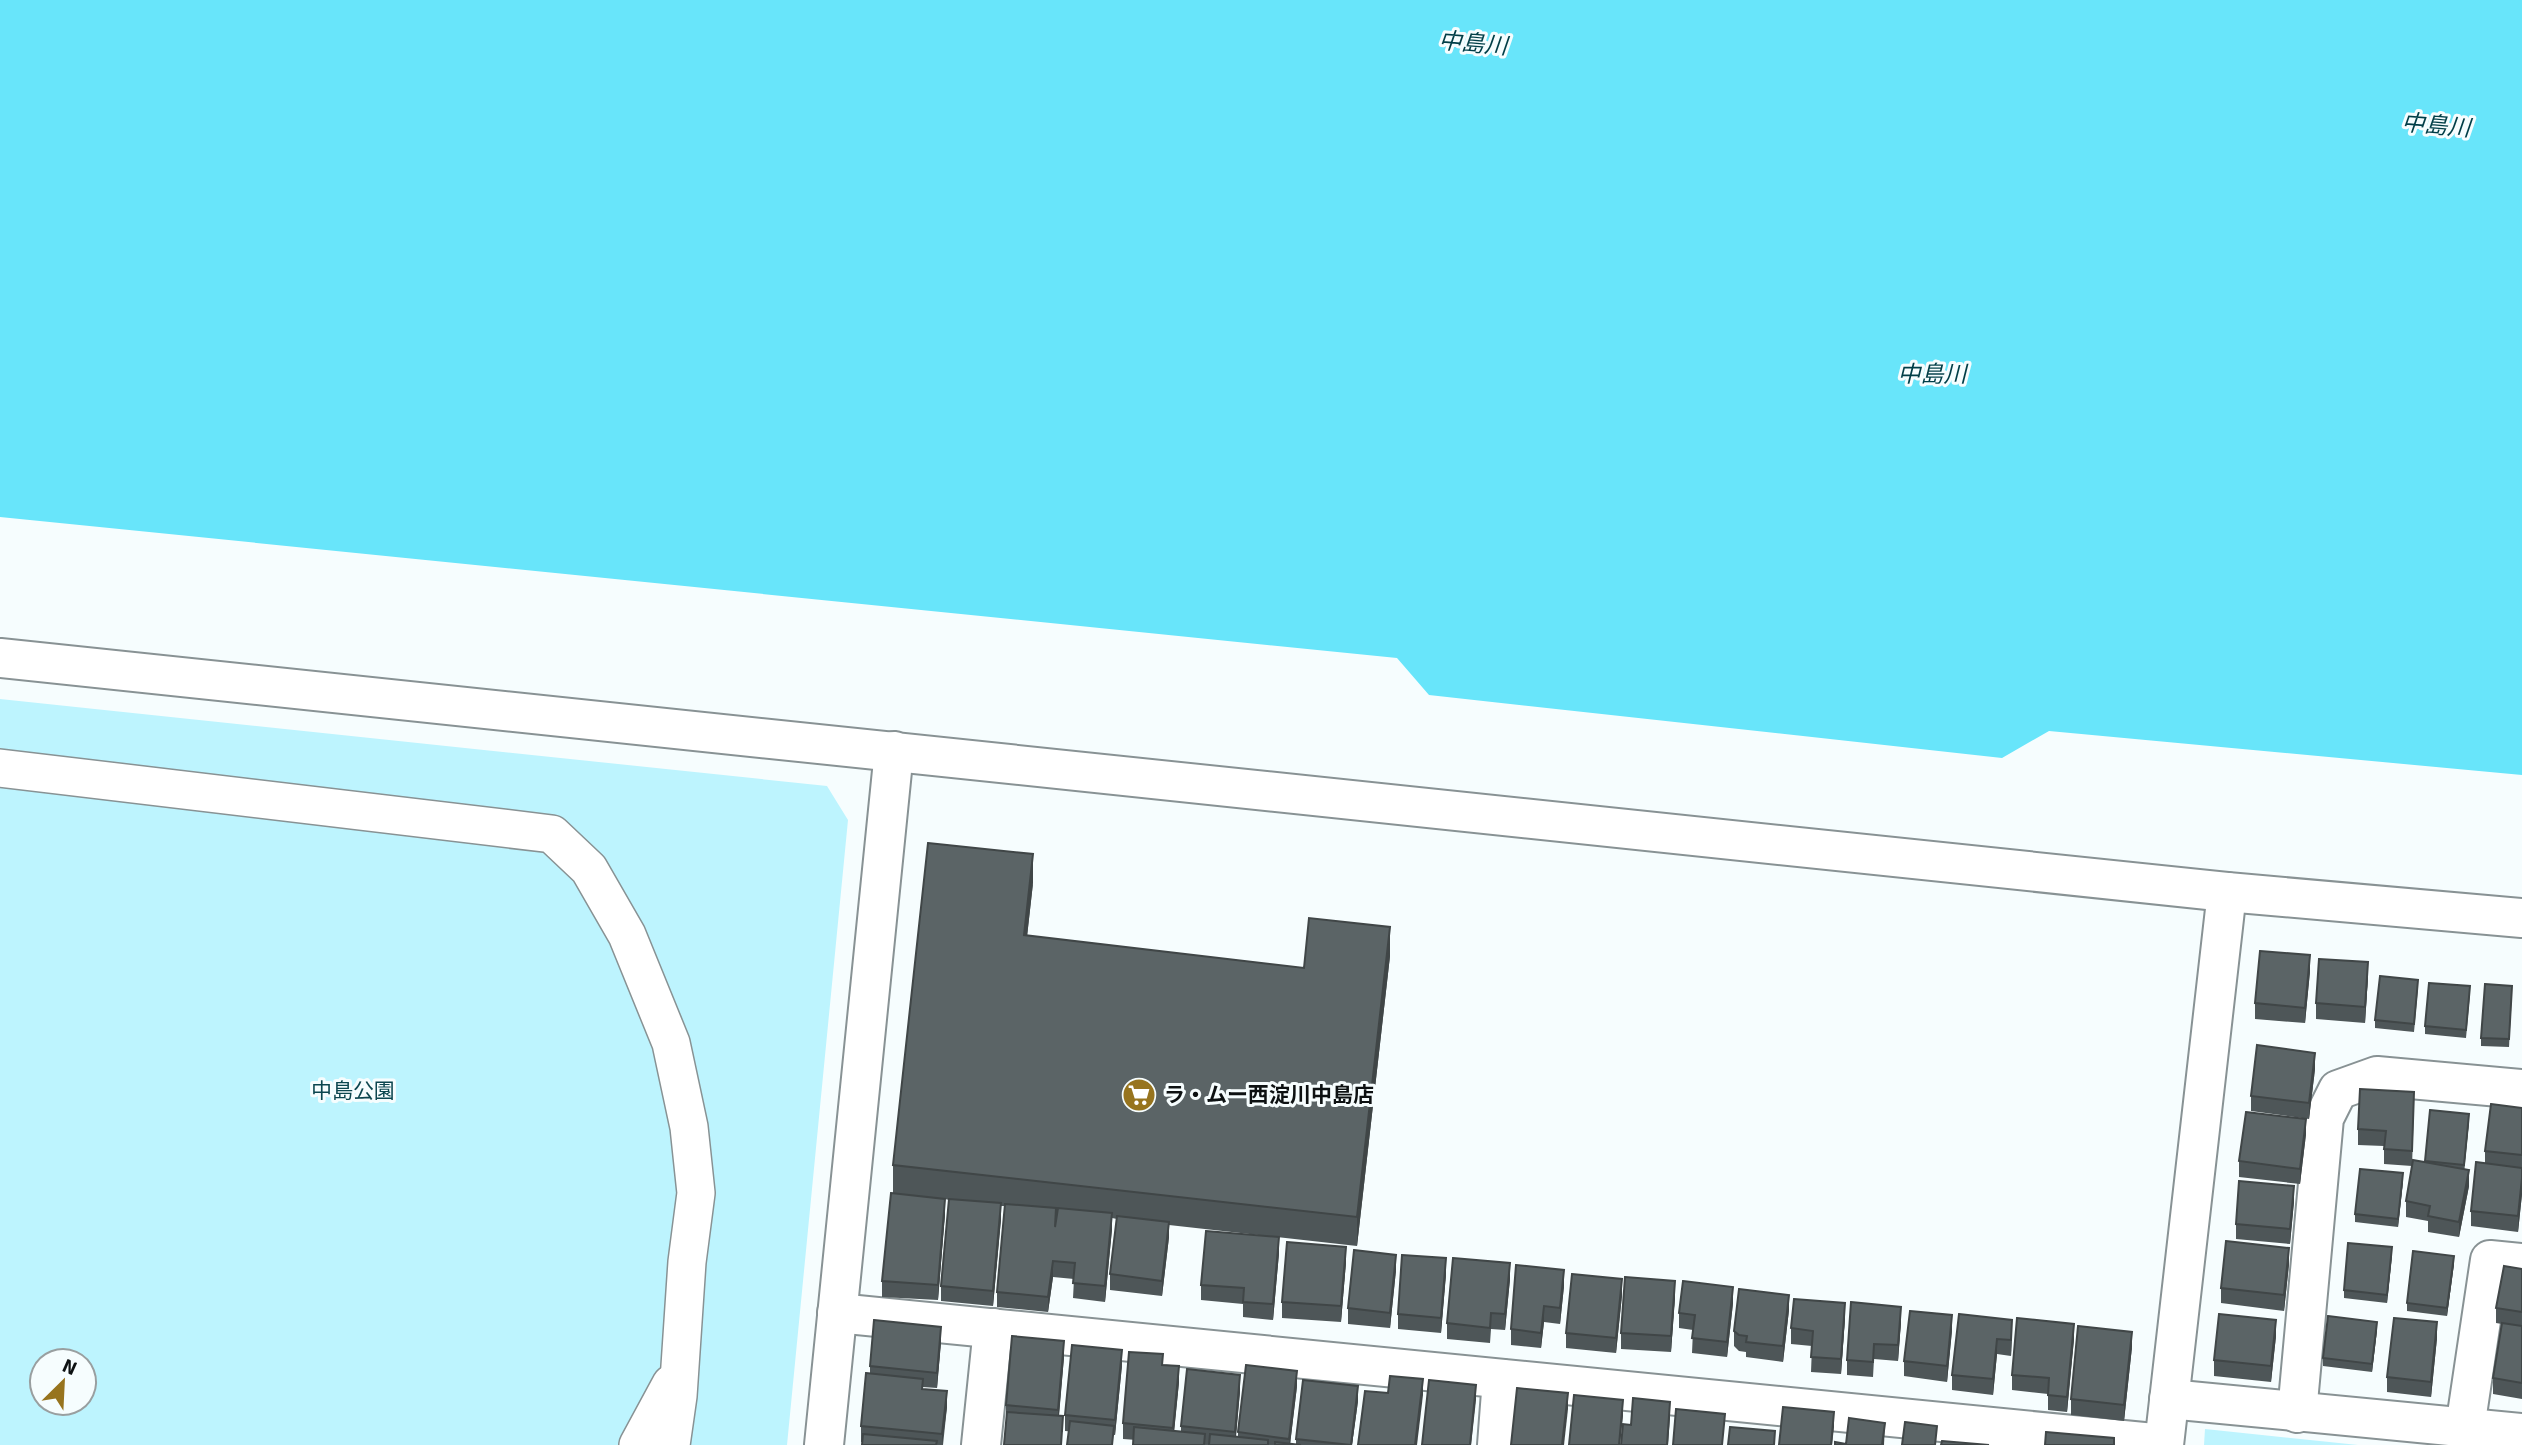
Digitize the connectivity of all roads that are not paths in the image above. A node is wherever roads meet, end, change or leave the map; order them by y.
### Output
1 (0, 658) edge
2 (894, 751) junction
3 (0, 768) edge
4 (2227, 892) junction
5 (2522, 918) edge
6 (2522, 1089) edge
7 (2522, 1263) edge
8 (837, 1313) junction
9 (993, 1328) junction
10 (680, 1367) junction
11 (1502, 1379) junction
12 (2169, 1399) junction
13 (2297, 1413) junction
14 (2465, 1428) junction
15 (2522, 1433) edge
16 (2028, 1438) edge
17 (2164, 1444) edge
18 (638, 1445) edge
19 (671, 1445) edge
20 (824, 1445) edge
21 (981, 1445) edge
22 (1496, 1445) edge

1 - 2 street
2 - 4 street
2 - 8 street
3 - 10 street
4 - 5 street
4 - 12 street
6 - 13 street
7 - 14 street
8 - 9 street
8 - 20 street
9 - 11 street
9 - 21 street
10 - 18 street
10 - 19 street
11 - 16 street
11 - 22 street
12 - 13 street
12 - 17 street
13 - 14 street
14 - 15 street
16 - 17 street

